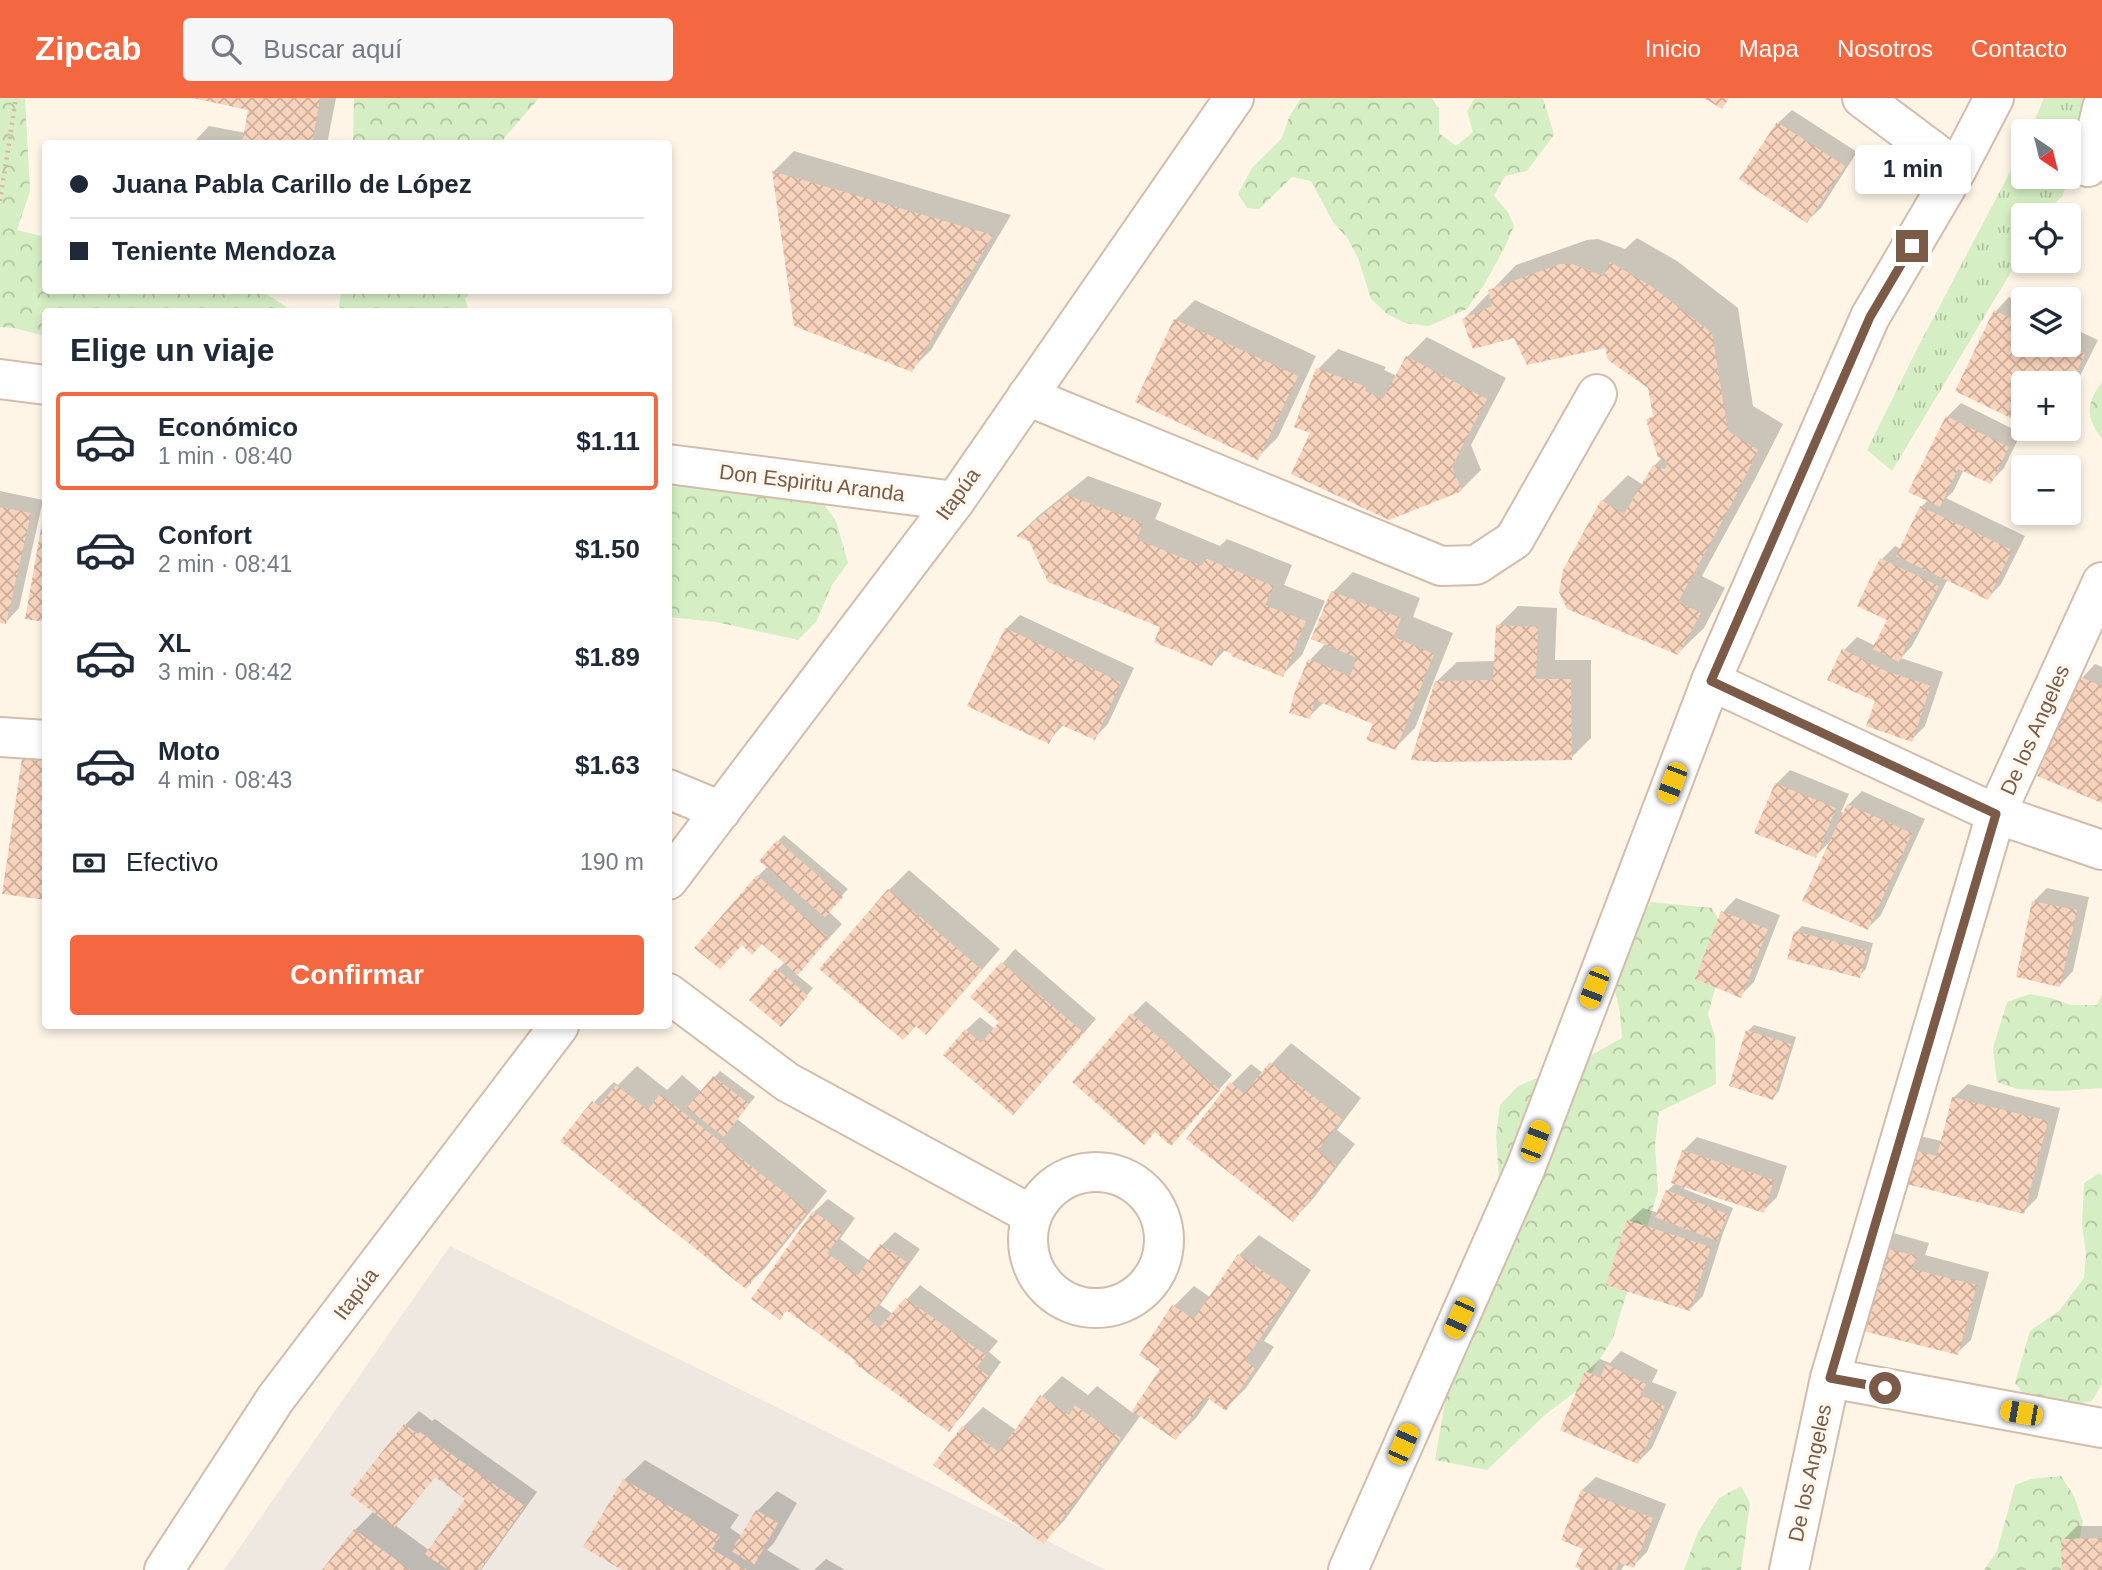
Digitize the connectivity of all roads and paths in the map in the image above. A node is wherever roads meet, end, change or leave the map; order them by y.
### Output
1 (16, 98) edge
2 (1234, 98) edge
3 (1862, 98) edge
4 (1994, 98) edge
5 (2102, 108) edge
6 (2088, 167) dead end
7 (1957, 168) junction
8 (0, 201) edge
9 (0, 379) edge
10 (42, 384) edge
11 (1597, 394) dead end
12 (1027, 396) junction
13 (672, 465) edge
14 (955, 501) junction
15 (2102, 582) edge
16 (1711, 681) junction
17 (0, 737) edge
18 (42, 740) edge
19 (672, 791) edge
20 (721, 811) junction
21 (1996, 814) junction
22 (2102, 850) edge
23 (672, 875) edge
24 (672, 996) edge
25 (557, 1029) edge
26 (1032, 1215) dead end
27 (1830, 1378) junction
28 (2102, 1428) edge
29 (164, 1570) edge
30 (1348, 1570) edge
31 (1789, 1570) edge

1 - 8 path
2 - 12 street, Itapúa
3 - 7 street
4 - 7 street
5 - 6 street
7 - 16 street
9 - 10 street
11 - 12 street
12 - 14 street, Itapúa
13 - 14 street, Don Espiritu Aranda
14 - 20 street, Itapúa
15 - 21 street, De los Angeles
16 - 21 street
16 - 30 street
17 - 18 street
19 - 20 street
20 - 23 street, Itapúa
21 - 22 street
21 - 27 street, De los Angeles
24 - 26 street
25 - 29 street, Itapúa
27 - 28 street
27 - 31 street, De los Angeles

